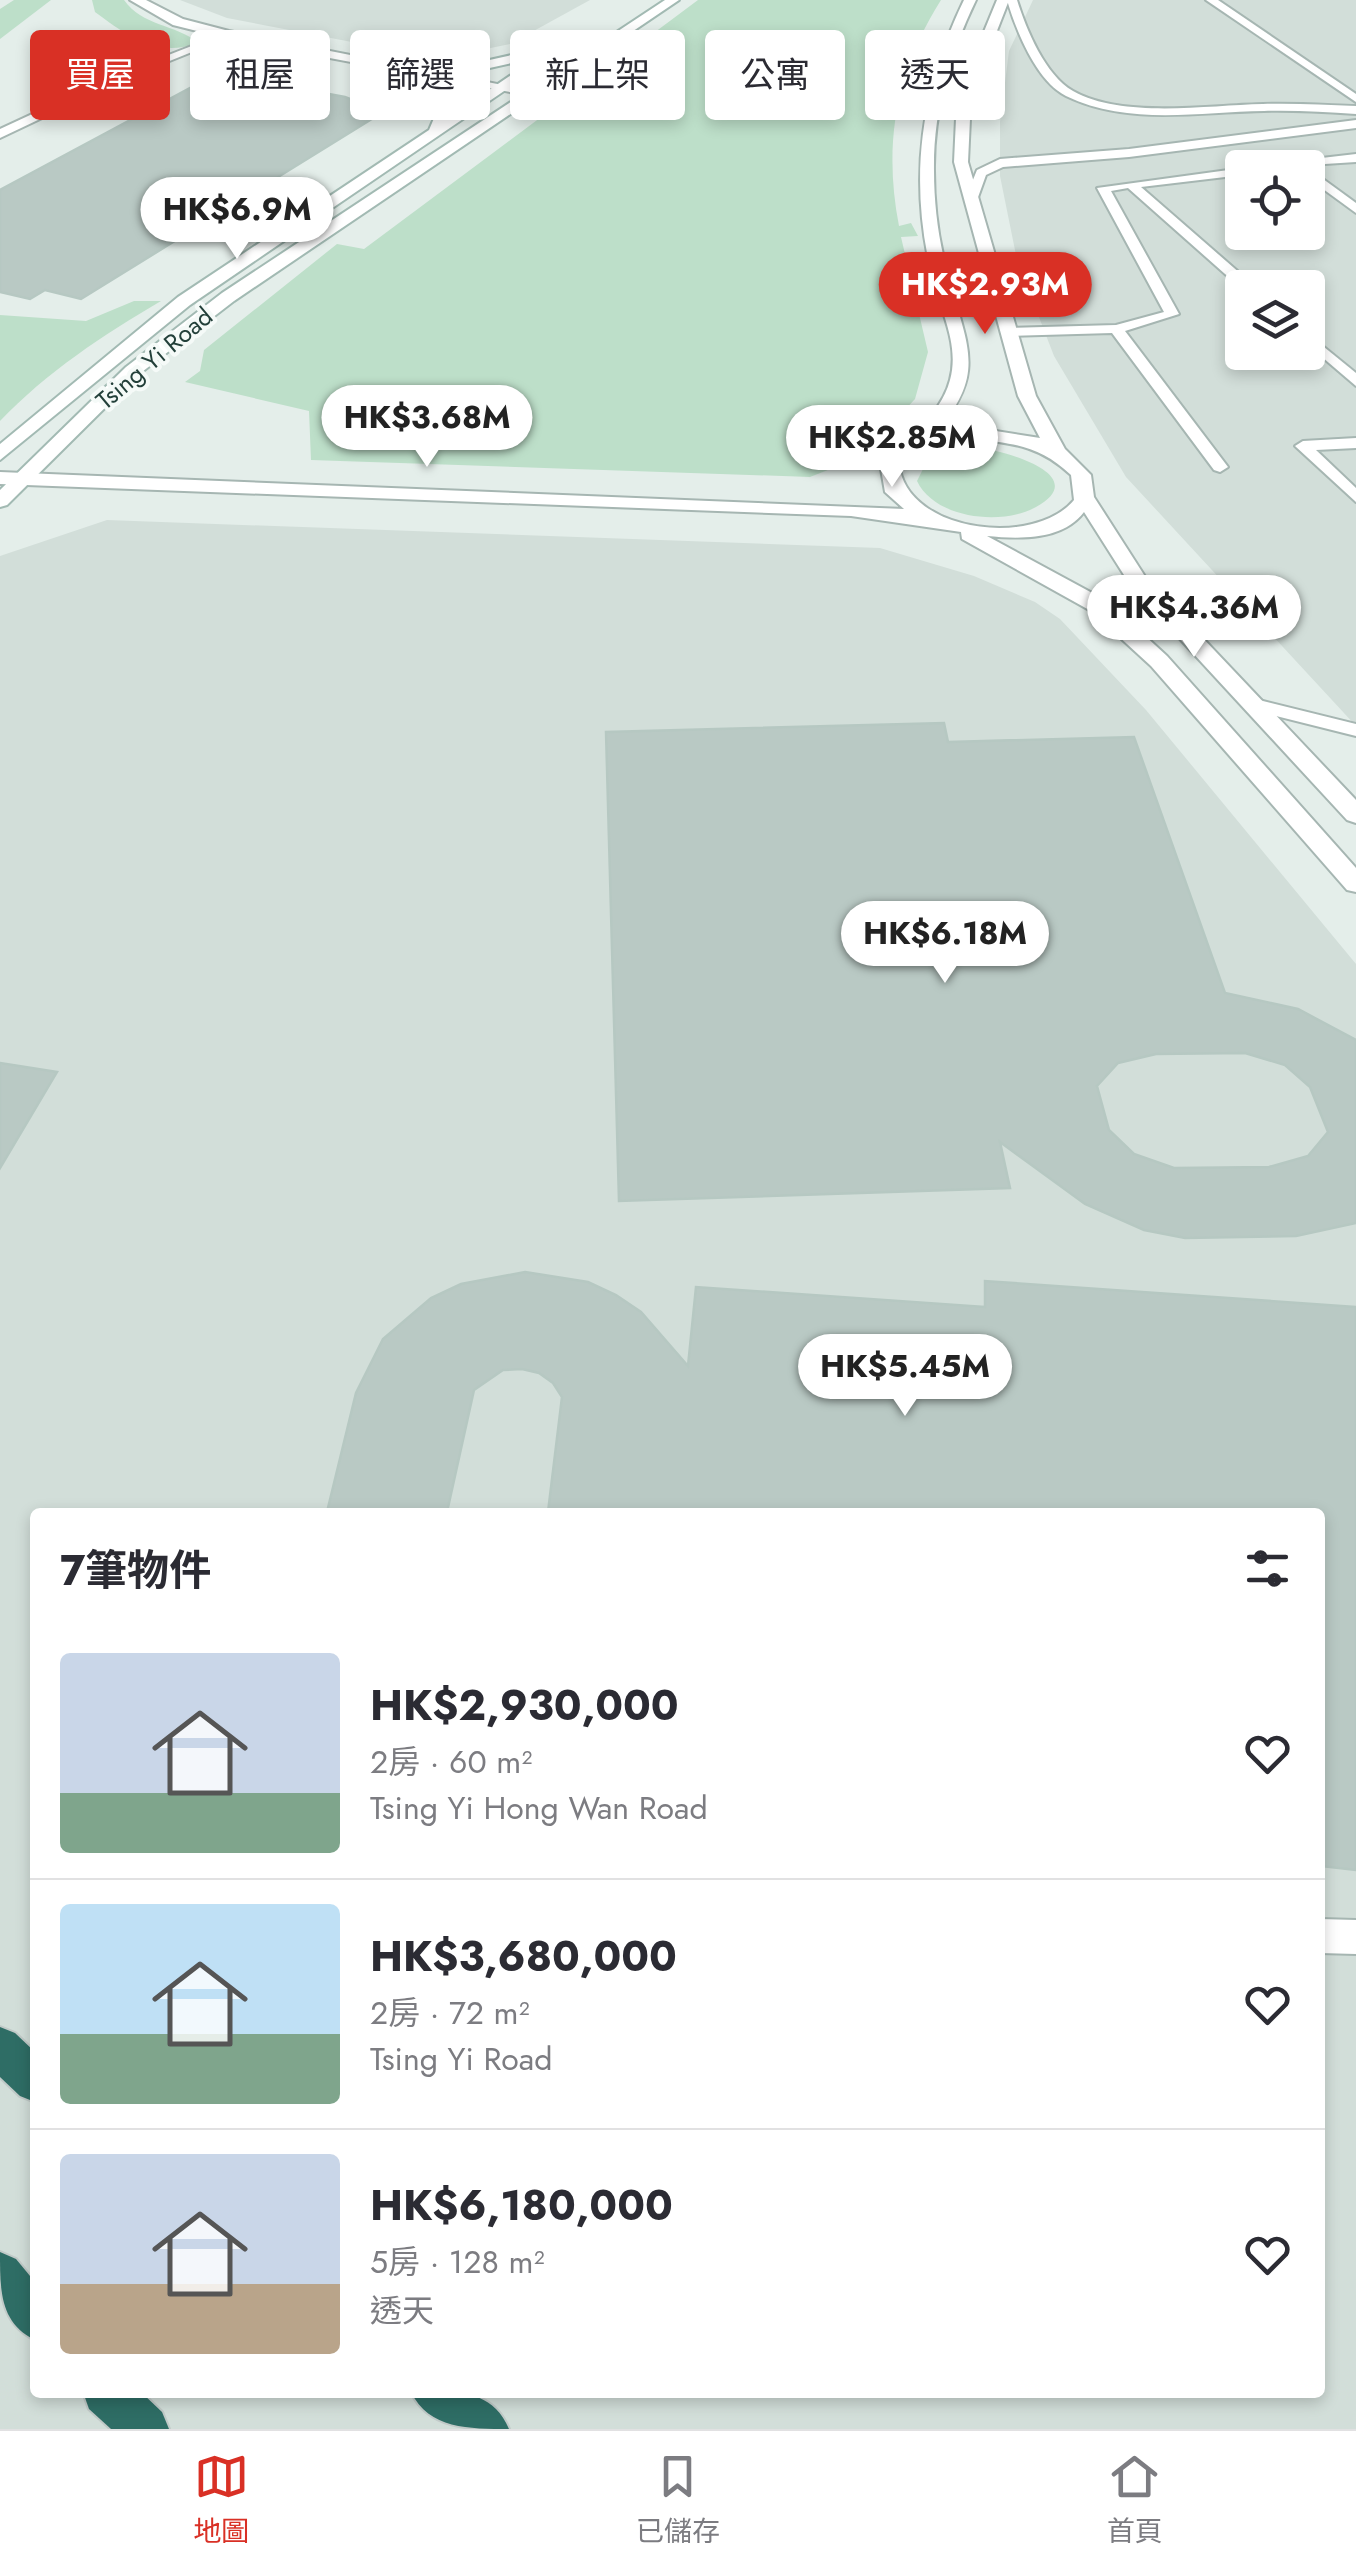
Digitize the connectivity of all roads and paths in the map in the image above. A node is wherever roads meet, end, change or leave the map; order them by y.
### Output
1 (136, 0) edge
2 (673, 0) edge
3 (970, 0) edge
4 (1003, 0) edge
5 (1012, 0) edge
6 (1211, 0) edge
7 (209, 30) edge
8 (627, 30) edge
9 (190, 50) edge
10 (510, 81) edge
11 (490, 84) edge
12 (502, 86) junction
13 (510, 88) edge
14 (1356, 99) edge
15 (510, 106) edge
16 (1356, 110) edge
17 (440, 120) edge
18 (1356, 124) edge
19 (435, 128) junction
20 (0, 134) edge
21 (1356, 158) edge
22 (1325, 164) edge
23 (1225, 173) edge
24 (1132, 184) junction
25 (1325, 185) edge
26 (972, 197) junction
27 (1356, 209) edge
28 (1230, 270) edge
29 (1116, 328) junction
30 (1008, 332) junction
31 (1325, 353) edge
32 (1356, 381) edge
33 (1356, 443) edge
34 (912, 446) junction
35 (1057, 452) junction
36 (0, 454) edge
37 (1220, 467) dead end
38 (10, 479) edge
39 (890, 490) junction
40 (1356, 497) edge
41 (1084, 498) junction
42 (0, 501) edge
43 (852, 510) junction
44 (927, 520) junction
45 (957, 529) junction
46 (1255, 705) junction
47 (1356, 730) edge
48 (1356, 815) edge
49 (1356, 884) edge
50 (1325, 1936) edge
51 (1356, 1937) edge
52 (0, 2048) edge
53 (30, 2077) edge
54 (0, 2275) edge
55 (0, 2293) edge
56 (30, 2311) edge
57 (30, 2321) edge
58 (106, 2398) edge
59 (109, 2398) edge
60 (442, 2398) edge
61 (129, 2429) edge
62 (145, 2429) edge
63 (485, 2429) edge

1 - 7 street
2 - 8 street, Tsing Yi Road
3 - 34 street
4 - 26 street
5 - 16 lane
6 - 14 lane
9 - 20 lane
10 - 12 street, Tsing Yi Road
11 - 12 street
12 - 13 street
12 - 19 street, Tsing Yi Road
15 - 38 street, Tsing Yi Road
17 - 19 street
18 - 26 lane
19 - 36 street, Tsing Yi Road
21 - 22 lane
23 - 24 lane
24 - 28 lane
24 - 29 lane
25 - 27 lane
26 - 30 street
29 - 30 lane
29 - 37 lane
30 - 35 street
31 - 32 lane
33 - 40 lane
34 - 35 street
34 - 39 street
35 - 41 street
38 - 42 street, Tsing Yi Road
38 - 43 street
39 - 43 street
39 - 44 street
41 - 45 street
41 - 46 street
43 - 44 street
44 - 45 street
45 - 49 street
46 - 47 lane
46 - 48 street
50 - 51 lane
52 - 53 highway
54 - 56 highway
55 - 57 highway
58 - 61 highway
59 - 62 highway
60 - 63 highway

